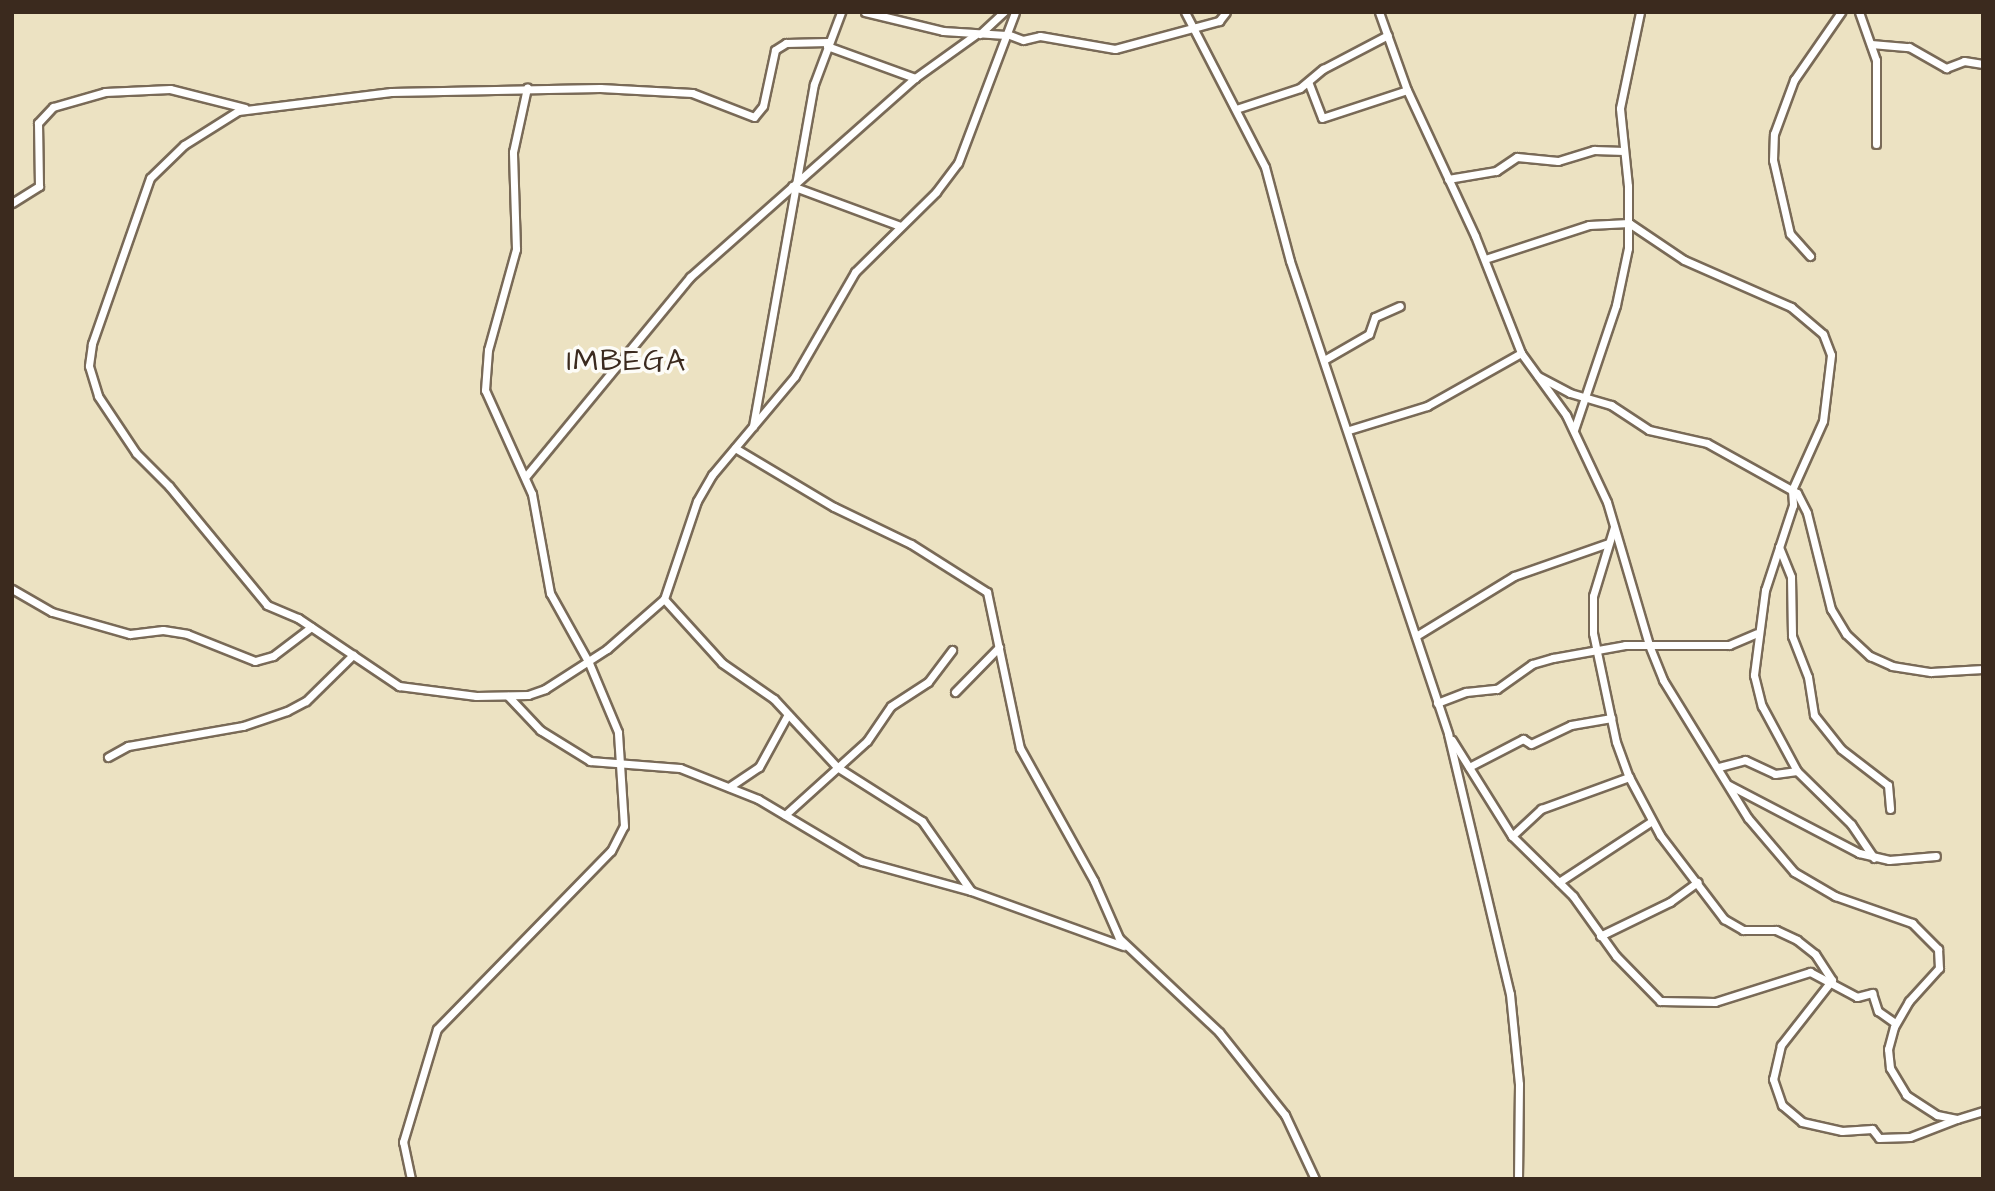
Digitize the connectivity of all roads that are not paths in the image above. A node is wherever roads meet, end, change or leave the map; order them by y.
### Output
1 (841, 12) edge
2 (865, 12) edge
3 (1004, 12) edge
4 (1015, 12) edge
5 (1185, 12) edge
6 (1226, 12) edge
7 (1379, 12) edge
8 (1640, 12) edge
9 (1841, 12) edge
10 (1859, 12) edge
11 (1191, 26) junction
12 (977, 35) junction
13 (1007, 35) junction
14 (1388, 35) junction
15 (828, 44) junction
16 (1871, 44) junction
17 (1983, 64) edge
18 (915, 78) junction
19 (1308, 84) junction
20 (527, 88) junction
21 (1407, 90) junction
22 (245, 108) junction
23 (1236, 109) junction
24 (1877, 144) dead end
25 (1624, 152) junction
26 (798, 178) junction
27 (1448, 179) junction
28 (793, 187) junction
29 (12, 203) edge
30 (1629, 223) junction
31 (900, 226) junction
32 (1810, 256) dead end
33 (1485, 259) junction
34 (1400, 306) dead end
35 (1521, 353) junction
36 (1324, 360) junction
37 (1534, 373) junction
38 (1585, 397) junction
39 (751, 430) junction
40 (1349, 430) junction
41 (1574, 430) junction
42 (735, 448) junction
43 (526, 476) junction
44 (1793, 489) junction
45 (1615, 526) junction
46 (1608, 543) junction
47 (1779, 547) junction
48 (12, 589) edge
49 (664, 598) junction
50 (311, 627) junction
51 (1757, 633) junction
52 (1416, 636) junction
53 (1648, 645) junction
54 (999, 647) junction
55 (952, 650) dead end
56 (1595, 650) junction
57 (354, 655) junction
58 (589, 663) junction
59 (1983, 669) edge
60 (956, 692) dead end
61 (508, 696) junction
62 (1437, 703) junction
63 (788, 714) junction
64 (1611, 718) junction
65 (1448, 734) junction
66 (108, 757) dead end
67 (619, 766) junction
68 (837, 767) junction
69 (1469, 767) junction
70 (1719, 767) junction
71 (1797, 771) junction
72 (1629, 777) junction
73 (1728, 785) junction
74 (729, 787) junction
75 (1890, 809) dead end
76 (785, 815) junction
77 (1652, 821) junction
78 (1512, 836) junction
79 (1936, 856) dead end
80 (1874, 858) junction
81 (1559, 882) junction
82 (1698, 883) junction
83 (971, 891) junction
84 (1600, 936) junction
85 (1123, 946) junction
86 (1832, 980) junction
87 (1895, 1023) junction
88 (1983, 1111) edge
89 (1957, 1119) junction
90 (411, 1179) edge
91 (1315, 1179) edge
92 (1518, 1179) edge

1 - 15 street
2 - 12 street
3 - 12 street
4 - 13 street
5 - 11 street
6 - 11 street
7 - 14 street
8 - 25 street
9 - 32 street
10 - 16 street
11 - 13 street
11 - 23 street
12 - 13 street
12 - 18 street
13 - 31 street
14 - 19 street
14 - 21 street
15 - 18 street
15 - 20 street
15 - 26 street
16 - 17 street
16 - 24 street
18 - 26 street
19 - 21 street
19 - 23 street
20 - 22 street
20 - 43 street
21 - 27 street
22 - 29 street
22 - 50 street
23 - 36 street
25 - 27 street
25 - 30 street
26 - 28 street
27 - 33 street
28 - 31 street
28 - 39 street
28 - 43 street
30 - 33 street
30 - 38 street
30 - 44 street
31 - 39 street
33 - 35 street
34 - 36 street
35 - 37 street
35 - 40 street
36 - 40 street
37 - 38 street
37 - 41 street
38 - 41 street
38 - 44 street
39 - 42 street
40 - 52 street
41 - 45 street
42 - 49 street
42 - 54 street
43 - 58 street
44 - 47 street
44 - 59 street
45 - 46 street
45 - 53 street
46 - 52 street
46 - 56 street
47 - 51 street
47 - 75 street
48 - 50 street
49 - 58 street
49 - 63 street
50 - 57 street
51 - 53 street
51 - 71 street
52 - 62 street
53 - 56 street
53 - 70 street
54 - 60 street
54 - 85 street
55 - 68 street
56 - 62 street
56 - 64 street
57 - 61 street
57 - 66 street
58 - 61 street
58 - 67 street
61 - 67 street
62 - 65 street
63 - 68 street
63 - 74 street
64 - 69 street
64 - 72 street
65 - 69 street
65 - 92 street
67 - 74 street
67 - 90 street
68 - 76 street
68 - 83 street
69 - 78 street
70 - 71 street
70 - 73 street
71 - 80 street
72 - 77 street
72 - 78 street
73 - 80 street
73 - 87 street
74 - 76 street
76 - 83 street
77 - 81 street
77 - 82 street
78 - 81 street
79 - 80 street
81 - 84 street
82 - 84 street
82 - 86 street
83 - 85 street
84 - 86 street
85 - 91 street
86 - 87 street
86 - 89 street
87 - 89 street
88 - 89 street

